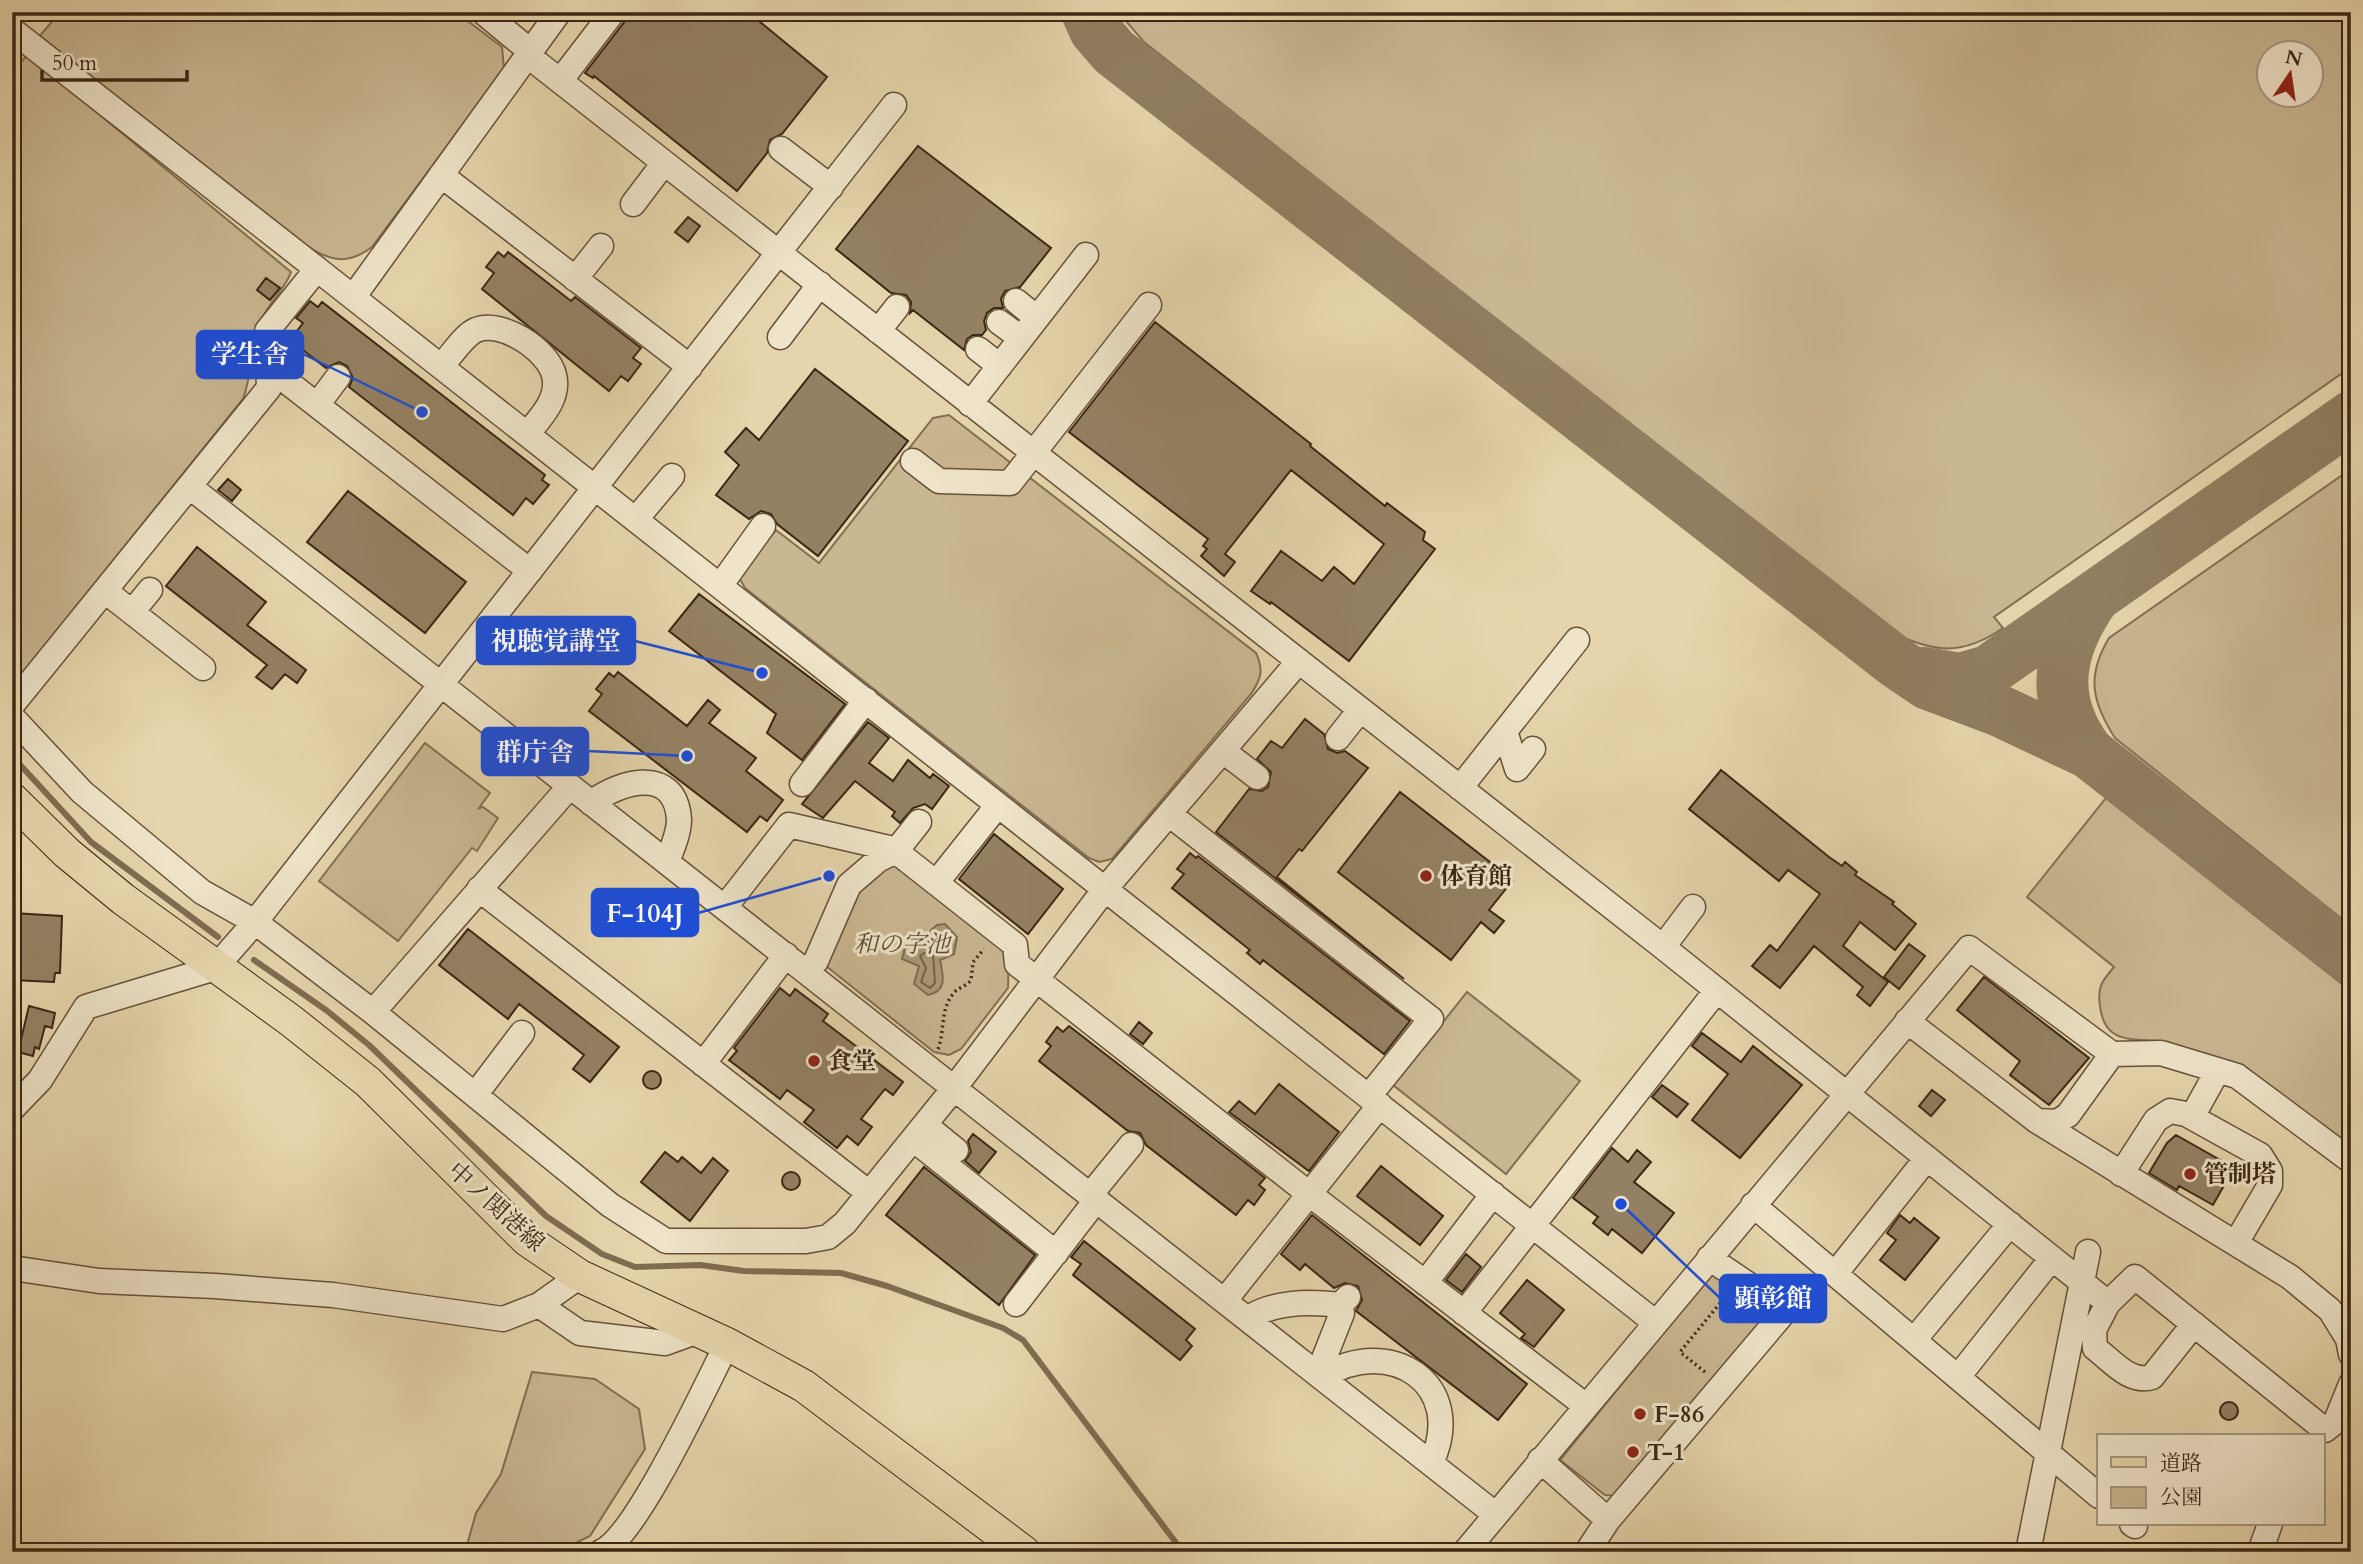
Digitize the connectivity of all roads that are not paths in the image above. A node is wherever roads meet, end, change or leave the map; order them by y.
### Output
1 (483, 12) edge
2 (559, 12) edge
3 (613, 12) edge
4 (12, 30) edge
5 (528, 53) junction
6 (560, 81) junction
7 (894, 105) dead end
8 (781, 149) dead end
9 (664, 163) junction
10 (440, 175) junction
11 (831, 187) junction
12 (633, 204) dead end
13 (601, 246) dead end
14 (780, 253) junction
15 (1086, 255) dead end
16 (317, 269) junction
17 (575, 279) junction
18 (820, 284) junction
19 (354, 296) junction
20 (1016, 301) dead end
21 (1149, 305) dead end
22 (897, 307) dead end
23 (1037, 318) junction
24 (999, 322) dead end
25 (878, 331) junction
26 (780, 337) dead end
27 (1021, 338) junction
28 (978, 349) dead end
29 (442, 365) junction
30 (1000, 366) junction
31 (268, 367) junction
32 (690, 367) junction
33 (338, 377) dead end
34 (970, 404) junction
35 (317, 405) junction
36 (528, 433) junction
37 (1033, 453) junction
38 (913, 461) dead end
39 (672, 476) dead end
40 (190, 487) junction
41 (595, 487) junction
42 (636, 519) junction
43 (763, 526) dead end
44 (530, 571) junction
45 (720, 586) junction
46 (150, 590) dead end
47 (105, 591) junction
48 (132, 612) junction
49 (1577, 640) dead end
50 (1299, 661) junction
51 (203, 668) dead end
52 (440, 685) junction
53 (866, 700) junction
54 (12, 705) edge
55 (1360, 710) junction
56 (12, 717) edge
57 (1505, 731) junction
58 (1338, 738) dead end
59 (1533, 748) dead end
60 (1223, 751) junction
61 (1257, 777) dead end
62 (802, 783) dead end
63 (569, 786) junction
64 (1460, 788) junction
65 (12, 799) edge
66 (591, 803) junction
67 (999, 804) junction
68 (1169, 814) junction
69 (919, 822) dead end
70 (896, 851) junction
71 (667, 862) junction
72 (936, 883) junction
73 (479, 889) junction
74 (1105, 889) junction
75 (725, 907) junction
76 (1693, 907) dead end
77 (255, 922) junction
78 (1663, 947) junction
79 (786, 955) junction
80 (215, 968) junction
81 (807, 971) junction
82 (1037, 979) junction
83 (1717, 990) junction
84 (373, 1012) junction
85 (1907, 1021) junction
86 (522, 1032) dead end
87 (2112, 1054) junction
88 (703, 1064) junction
89 (2218, 1070) junction
90 (955, 1087) junction
91 (1847, 1093) junction
92 (475, 1095) junction
93 (1374, 1101) junction
94 (12, 1109) edge
95 (2192, 1117) junction
96 (2037, 1121) junction
97 (919, 1132) junction
98 (1131, 1145) dead end
99 (956, 1150) dead end
100 (1927, 1157) junction
101 (2351, 1161) edge
102 (2121, 1174) junction
103 (869, 1193) junction
104 (1307, 1193) junction
105 (1493, 1194) junction
106 (1094, 1197) junction
107 (1753, 1205) junction
108 (2010, 1224) junction
109 (1534, 1226) junction
110 (2235, 1243) junction
111 (2088, 1252) dead end
112 (1056, 1253) junction
113 (1709, 1258) junction
114 (2052, 1258) junction
115 (12, 1268) edge
116 (1835, 1274) junction
117 (580, 1276) junction
118 (2081, 1281) junction
119 (1425, 1283) junction
120 (1225, 1300) junction
121 (2108, 1303) junction
122 (1016, 1304) dead end
123 (539, 1305) junction
124 (1464, 1313) junction
125 (1248, 1318) junction
126 (1656, 1323) junction
127 (2194, 1324) junction
128 (698, 1331) junction
129 (1914, 1340) junction
130 (727, 1344) junction
131 (2351, 1354) edge
132 (1320, 1375) junction
133 (1958, 1377) junction
134 (2351, 1384) edge
135 (1586, 1406) junction
136 (2330, 1427) edge
137 (2048, 1453) junction
138 (1540, 1460) junction
139 (1431, 1463) junction
140 (2097, 1494) edge
141 (1495, 1514) junction
142 (1608, 1520) junction
143 (2269, 1526) edge
144 (601, 1552) edge
145 (1024, 1552) edge
146 (1465, 1552) edge
147 (1587, 1552) edge
148 (2028, 1552) edge
149 (2260, 1552) edge

1 - 5 street
2 - 5 street
3 - 6 street
4 - 16 street
5 - 6 street
5 - 10 street
6 - 9 street
7 - 11 street
8 - 11 street
9 - 12 street
9 - 14 street
10 - 17 street
10 - 19 street
11 - 14 street
13 - 17 street
14 - 18 street
14 - 32 street
15 - 23 street
16 - 19 street
16 - 31 street
17 - 32 street
18 - 25 street
18 - 26 street
19 - 29 street
20 - 23 street
21 - 37 street
22 - 25 street
23 - 27 street
24 - 27 street
25 - 34 street
27 - 30 street
28 - 30 street
29 - 36 street
29 - 36 street
30 - 34 street
31 - 35 street
31 - 40 street
32 - 41 street
33 - 35 street
34 - 37 street
35 - 44 street
36 - 41 street
37 - 38 street
37 - 50 street
39 - 42 street
40 - 47 street
40 - 52 street
41 - 42 street
41 - 44 street
42 - 45 street
43 - 45 street
44 - 52 street
45 - 53 street
46 - 48 street
47 - 48 street
47 - 54 street
48 - 51 street
49 - 57 street
50 - 55 street
50 - 60 street
52 - 63 street
52 - 77 street
53 - 62 street
53 - 67 street
55 - 58 street
55 - 64 street
56 - 77 street
57 - 59 street
57 - 64 street
60 - 61 street
60 - 68 street
63 - 66 street
63 - 73 street
64 - 78 street
65 - 80 main road, 中ノ関港線
66 - 71 street
66 - 71 street
67 - 72 street
67 - 74 street
68 - 74 street
68 - 93 street
69 - 70 street
70 - 72 street
70 - 75 street
70 - 81 street
71 - 75 street
72 - 82 street
73 - 84 street
73 - 88 street
74 - 82 street
74 - 93 street
75 - 79 street
76 - 78 street
77 - 80 street
77 - 84 street
78 - 83 street
79 - 81 street
79 - 88 street
80 - 94 street
80 - 117 main road, 中ノ関港線
81 - 90 street
82 - 90 street
82 - 104 street
83 - 91 street
83 - 109 street
84 - 92 street
85 - 87 street
85 - 91 street
85 - 96 street
86 - 92 street
87 - 89 street
87 - 96 street
88 - 103 street
89 - 95 street
89 - 101 street
90 - 97 street
90 - 106 street
91 - 100 street
91 - 107 street
92 - 103 street
93 - 104 street
93 - 105 street
95 - 102 street
95 - 110 street
96 - 102 street
97 - 99 street
97 - 103 street
97 - 112 street
98 - 106 street
100 - 108 street
100 - 116 street
102 - 110 street
104 - 119 street
104 - 120 street
105 - 109 street
105 - 119 street
106 - 112 street
106 - 120 street
107 - 113 street
107 - 116 street
108 - 114 street
108 - 129 street
109 - 124 street
109 - 126 street
110 - 131 street
111 - 118 street
112 - 122 street
113 - 126 street
113 - 142 street
114 - 118 street
114 - 133 street
115 - 123 street
116 - 129 street
117 - 123 street
117 - 128 main road, 中ノ関港線
118 - 121 street
118 - 137 street
119 - 124 street
120 - 125 street
121 - 127 street
121 - 127 street
123 - 128 street
124 - 135 street
125 - 132 street
125 - 132 street
126 - 135 street
127 - 136 street
128 - 130 main road, 中ノ関港線
129 - 133 street
130 - 144 street
130 - 145 main road, 中ノ関港線
132 - 139 street
132 - 139 street
133 - 137 street
134 - 136 street
135 - 138 street
137 - 140 street
137 - 148 street
138 - 141 street
138 - 142 street
139 - 141 street
141 - 146 street
142 - 147 street
143 - 149 street

